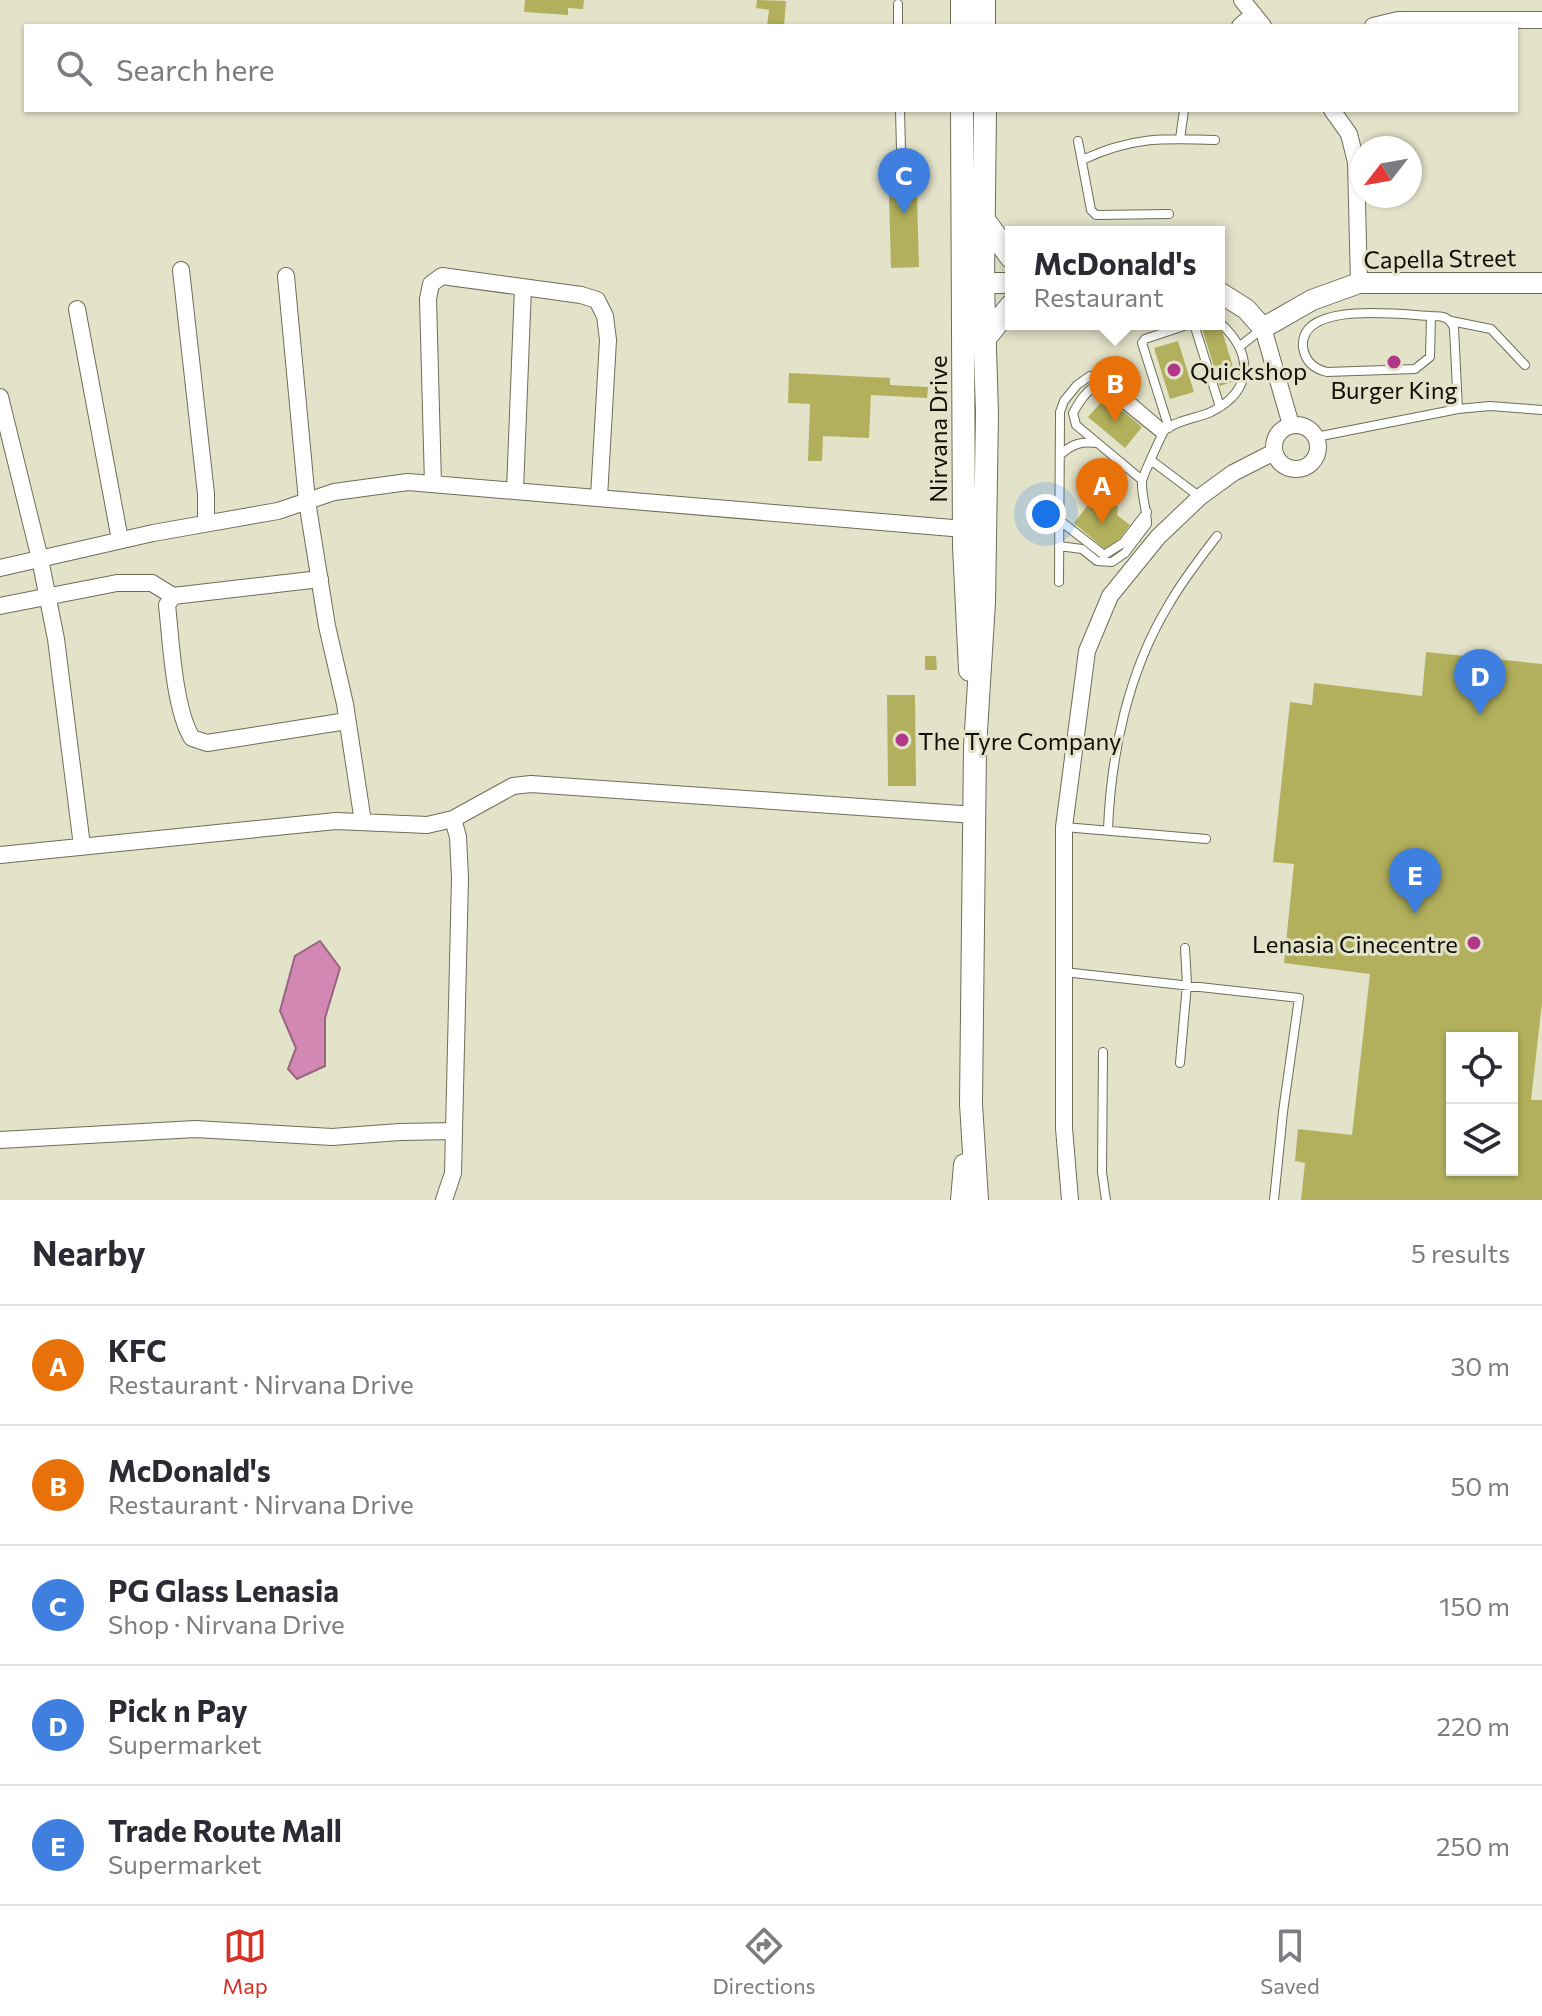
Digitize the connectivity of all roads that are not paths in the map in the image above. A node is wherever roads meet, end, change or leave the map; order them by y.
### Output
1 (962, 0) edge
2 (984, 0) edge
3 (1242, 0) edge
4 (898, 4) dead end
5 (1258, 20) edge
6 (1542, 20) edge
7 (898, 24) edge
8 (962, 24) edge
9 (984, 24) edge
10 (1381, 24) edge
11 (900, 112) edge
12 (962, 112) edge
13 (985, 112) edge
14 (1184, 112) edge
15 (1333, 112) edge
16 (1180, 139) junction
17 (1215, 140) dead end
18 (1078, 141) dead end
19 (901, 150) dead end
20 (1082, 160) junction
21 (1169, 214) dead end
22 (984, 220) junction
23 (1005, 249) edge
24 (181, 270) dead end
25 (286, 276) dead end
26 (972, 283) junction
27 (1005, 283) edge
28 (1359, 283) junction
29 (1542, 283) edge
30 (523, 287) junction
31 (1225, 296) edge
32 (77, 309) dead end
33 (1005, 313) edge
34 (1431, 316) junction
35 (1451, 321) junction
36 (1263, 328) junction
37 (1173, 330) edge
38 (1194, 330) edge
39 (1225, 330) edge
40 (985, 338) junction
41 (1239, 347) junction
42 (1525, 365) dead end
43 (0, 397) edge
44 (1220, 407) junction
45 (1458, 409) junction
46 (1542, 410) edge
47 (1291, 425) junction
48 (1165, 431) junction
49 (1316, 437) junction
50 (1098, 443) junction
51 (1274, 452) junction
52 (1060, 455) junction
53 (1152, 461) junction
54 (1142, 480) junction
55 (433, 484) junction
56 (515, 490) junction
57 (599, 497) junction
58 (1200, 497) junction
59 (307, 501) junction
60 (1147, 511) junction
61 (1059, 520) junction
62 (206, 523) junction
63 (964, 529) junction
64 (1217, 536) dead end
65 (120, 540) junction
66 (1059, 546) junction
67 (40, 559) junction
68 (0, 568) edge
69 (320, 579) junction
70 (1059, 582) dead end
71 (173, 596) junction
72 (48, 598) junction
73 (0, 606) edge
74 (347, 721) junction
75 (975, 747) junction
76 (975, 815) junction
77 (453, 819) junction
78 (363, 822) junction
79 (1064, 827) junction
80 (1108, 829) junction
81 (1206, 839) dead end
82 (82, 846) junction
83 (0, 855) edge
84 (1185, 948) dead end
85 (1064, 972) junction
86 (1187, 984) junction
87 (1103, 1052) dead end
88 (1180, 1063) dead end
89 (971, 1104) junction
90 (454, 1131) junction
91 (0, 1140) edge
92 (444, 1200) edge
93 (962, 1200) edge
94 (977, 1200) edge
95 (1070, 1200) edge
96 (1106, 1200) edge
97 (1274, 1200) edge

1 - 8 main road
2 - 9 main road
3 - 5 street
4 - 7 lane
6 - 10 street
11 - 19 lane
12 - 26 main road, Nirvana Drive
13 - 22 main road, Nirvana Drive
14 - 16 lane
15 - 28 street
16 - 17 lane
16 - 20 lane
18 - 20 lane
20 - 21 lane
22 - 23 main road
22 - 26 main road, Nirvana Drive
24 - 62 street
25 - 59 street
26 - 27 street
26 - 40 main road, Nirvana Drive
26 - 63 main road, Nirvana Drive
28 - 29 street, Capella Street
28 - 36 street, Capella Street
30 - 55 street
30 - 56 street
30 - 57 street
31 - 36 street
32 - 65 street
33 - 40 main road
34 - 34 lane
34 - 35 lane
35 - 42 lane
35 - 45 lane
36 - 41 lane
36 - 47 street
37 - 48 lane
38 - 44 lane
39 - 41 lane
40 - 75 main road, Nirvana Drive
41 - 44 lane
43 - 67 street
44 - 48 lane
45 - 46 lane
45 - 49 lane
47 - 49 street
47 - 51 street
48 - 50 lane
48 - 52 lane
48 - 53 lane
49 - 51 street
50 - 52 lane
50 - 54 lane
51 - 58 street
52 - 61 lane
53 - 54 lane
53 - 58 lane
54 - 60 lane
55 - 56 street
55 - 59 street
56 - 57 street
57 - 63 street
58 - 79 street
59 - 62 street
59 - 69 street
60 - 61 lane
60 - 66 lane
61 - 66 lane
62 - 65 street
63 - 75 main road, Nirvana Drive
64 - 80 lane
65 - 67 street
66 - 70 lane
67 - 68 street
67 - 72 street
69 - 71 street
69 - 74 street
71 - 72 street
71 - 74 street
72 - 73 street
72 - 82 street
74 - 78 street
75 - 76 main road, Nirvana Drive
76 - 77 street
76 - 89 main road, Nirvana Drive
77 - 78 street
77 - 90 street
78 - 82 street
79 - 80 lane
79 - 85 street
80 - 81 lane
82 - 83 street
84 - 86 lane
85 - 86 lane
85 - 95 street
86 - 88 lane
86 - 97 lane
87 - 96 lane
89 - 93 main road, Nirvana Drive
89 - 94 main road, Nirvana Drive
90 - 91 street
90 - 92 street

